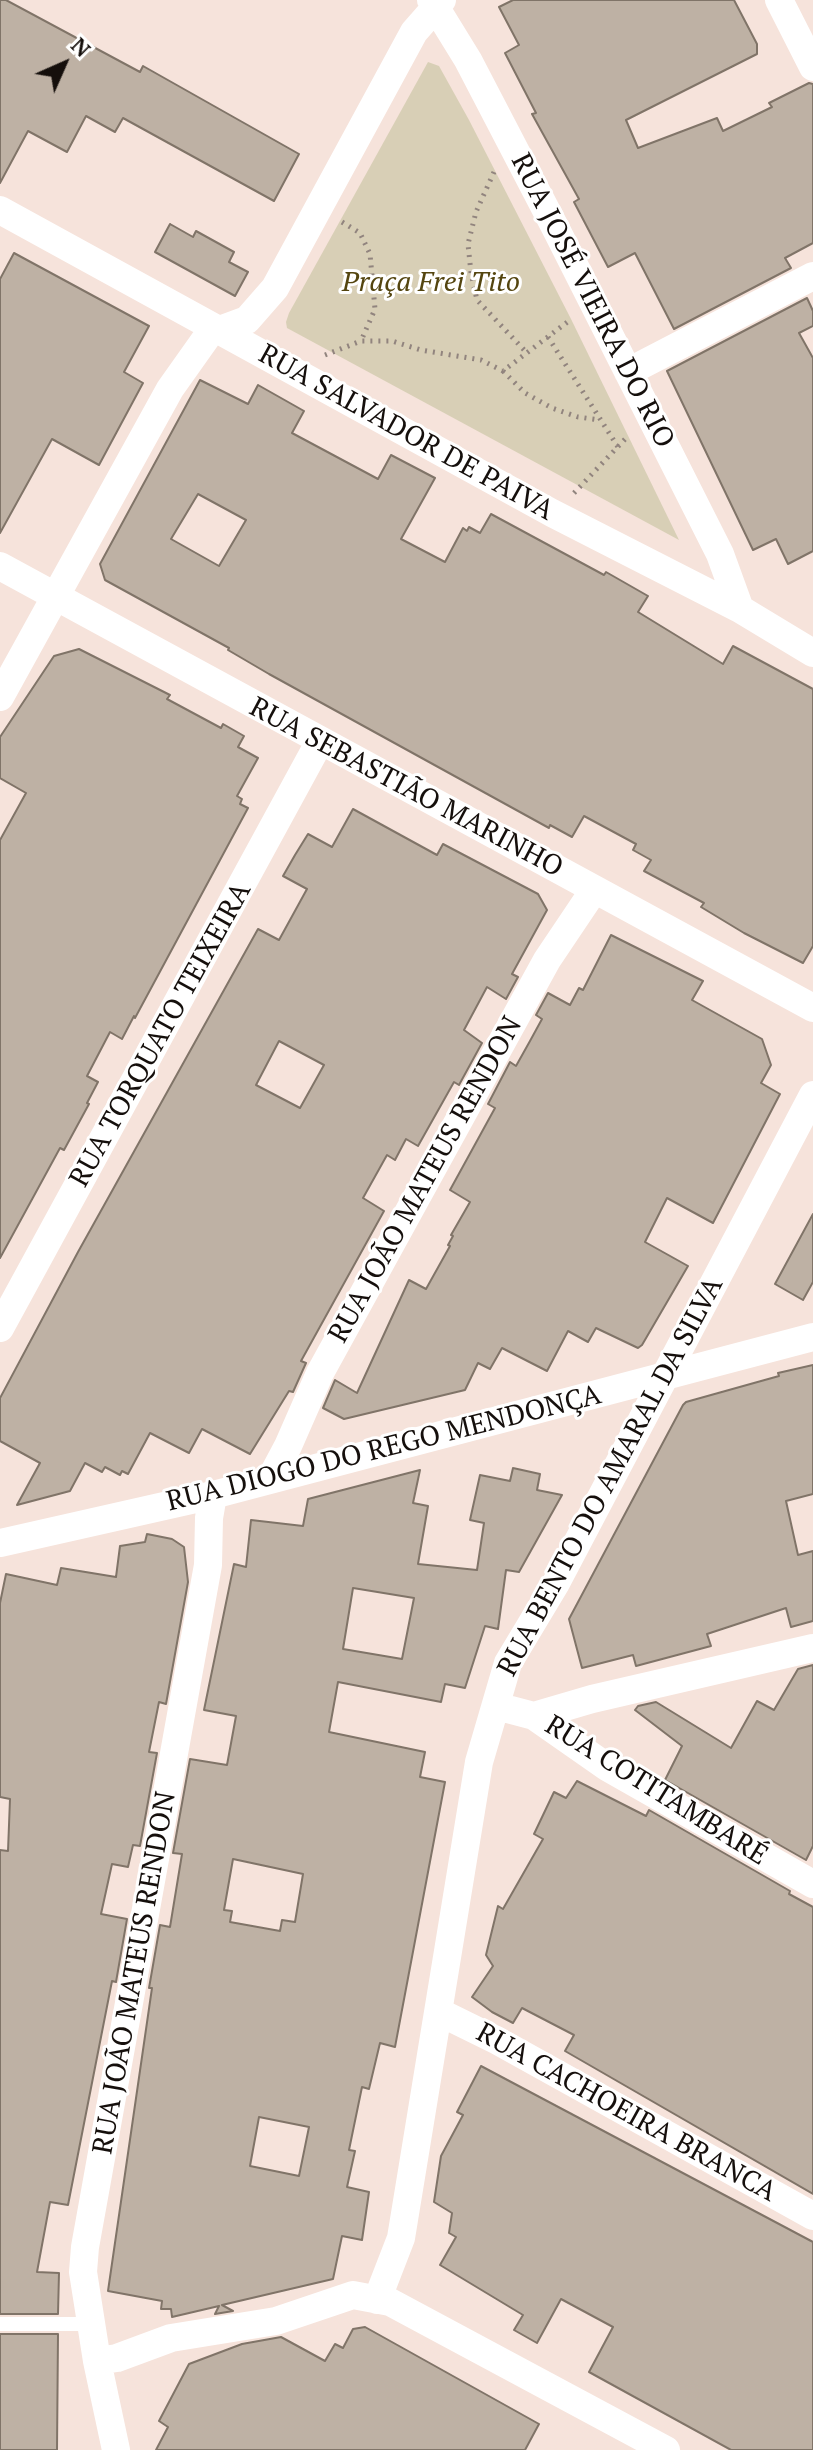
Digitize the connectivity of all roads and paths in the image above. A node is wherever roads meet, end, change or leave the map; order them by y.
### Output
1 (779, 0) edge
2 (436, 3) edge
3 (813, 67) edge
4 (509, 138) junction
5 (0, 210) edge
6 (315, 215) junction
7 (813, 276) edge
8 (593, 303) junction
9 (218, 331) junction
10 (548, 337) junction
11 (361, 341) junction
12 (527, 353) junction
13 (503, 371) junction
14 (628, 372) junction
15 (301, 375) junction
16 (647, 410) junction
17 (601, 420) junction
18 (618, 447) junction
19 (552, 513) junction
20 (0, 566) edge
21 (55, 597) junction
22 (740, 609) junction
23 (813, 653) edge
24 (0, 697) edge
25 (320, 741) junction
26 (594, 890) junction
27 (813, 1008) edge
28 (813, 1095) edge
29 (0, 1328) edge
30 (813, 1337) edge
31 (663, 1377) junction
32 (271, 1478) junction
33 (213, 1495) junction
34 (0, 1543) edge
35 (813, 1648) edge
36 (496, 1706) junction
37 (534, 1716) junction
38 (813, 1884) edge
39 (439, 2012) junction
40 (813, 2216) edge
41 (377, 2300) junction
42 (0, 2324) edge
43 (91, 2324) junction
44 (97, 2361) junction
45 (116, 2450) edge
46 (666, 2450) edge

1 - 3 street
2 - 4 street, RUA JOSÉ VIEIRA DO RIO
2 - 6 street
4 - 8 street, RUA JOSÉ VIEIRA DO RIO
4 - 12 path
5 - 9 street, RUA SALVADOR DE PAIVA
6 - 9 street
6 - 11 path
7 - 14 street
8 - 10 path
8 - 14 street, RUA JOSÉ VIEIRA DO RIO
9 - 15 street, RUA SALVADOR DE PAIVA
9 - 21 street
10 - 12 path
10 - 17 path
11 - 13 path
11 - 15 path
12 - 13 path
13 - 17 path
14 - 16 street, RUA JOSÉ VIEIRA DO RIO
15 - 19 street, RUA SALVADOR DE PAIVA
16 - 18 path
16 - 22 street, RUA JOSÉ VIEIRA DO RIO
17 - 18 path
18 - 19 path
19 - 22 street, RUA SALVADOR DE PAIVA
20 - 21 street, RUA SEBASTIÃO MARINHO
21 - 24 street
21 - 25 street, RUA SEBASTIÃO MARINHO
22 - 23 street, RUA SALVADOR DE PAIVA
25 - 26 street, RUA SEBASTIÃO MARINHO
25 - 29 street, RUA TORQUATO TEIXEIRA
26 - 27 street, RUA SEBASTIÃO MARINHO
26 - 32 street, RUA JOÃO MATEUS RENDON
28 - 31 street, RUA BENTO DO AMARAL DA SILVA
30 - 31 street, RUA DIOGO DO REGO MENDONÇA
31 - 32 street, RUA DIOGO DO REGO MENDONÇA
31 - 36 street, RUA BENTO DO AMARAL DA SILVA
32 - 33 street, RUA DIOGO DO REGO MENDONÇA
33 - 34 street, RUA DIOGO DO REGO MENDONÇA
33 - 43 street, RUA JOÃO MATEUS RENDON
35 - 37 street
36 - 37 street, RUA COTITAMBARÉ
36 - 39 street, RUA BENTO DO AMARAL DA SILVA
37 - 38 street, RUA COTITAMBARÉ
39 - 40 street, RUA CACHOEIRA BRANCA
39 - 41 street, RUA BENTO DO AMARAL DA SILVA
41 - 44 street
41 - 46 street
42 - 43 lane
43 - 44 street, RUA JOÃO MATEUS RENDON
44 - 45 street, RUA JOÃO MATEUS RENDON

